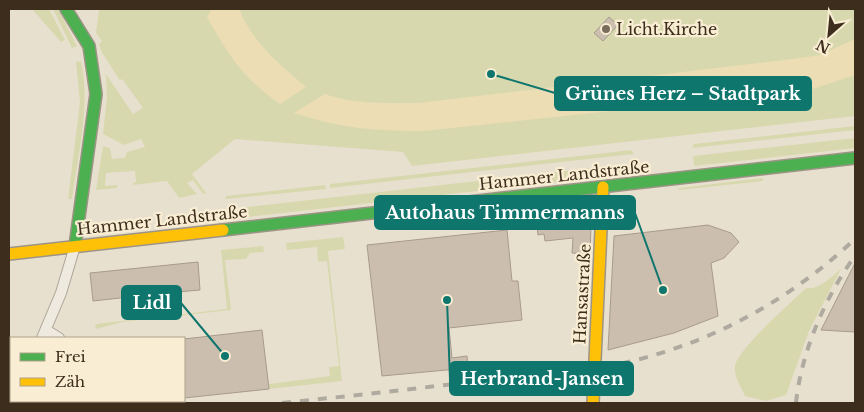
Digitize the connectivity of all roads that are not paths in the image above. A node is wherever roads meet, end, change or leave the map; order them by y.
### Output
1 (66, 9) edge
2 (855, 158) edge
3 (603, 187) junction
4 (75, 246) junction
5 (9, 254) edge
6 (44, 334) edge
7 (593, 403) edge

1 - 4 main road
2 - 3 main road, Hammer Landstraße
3 - 4 main road, Hammer Landstraße
3 - 7 main road, Hansastraße
4 - 5 main road, Hammer Landstraße
4 - 6 street

